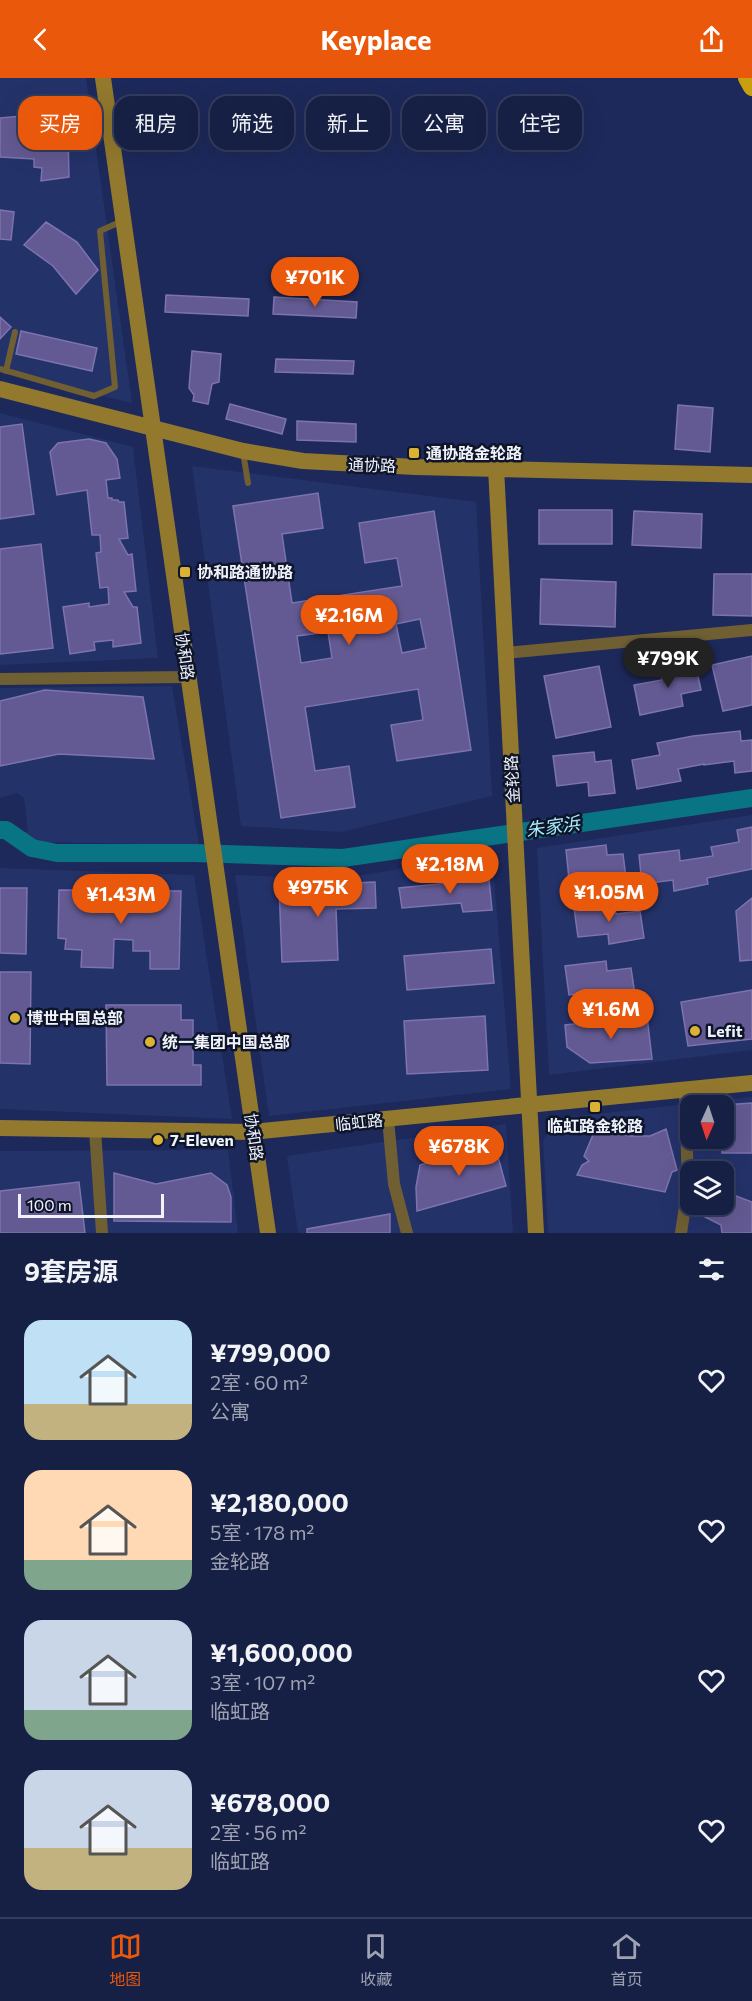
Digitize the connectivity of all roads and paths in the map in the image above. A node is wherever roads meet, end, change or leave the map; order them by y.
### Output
1 (103, 78) edge
2 (747, 78) edge
3 (752, 87) edge
4 (123, 221) junction
5 (15, 332) dead end
6 (3, 370) edge
7 (0, 389) edge
8 (152, 428) junction
9 (243, 451) junction
10 (496, 468) junction
11 (752, 476) edge
12 (248, 483) dead end
13 (752, 630) edge
14 (505, 653) junction
15 (188, 677) junction
16 (0, 679) edge
17 (752, 1083) edge
18 (685, 1090) junction
19 (529, 1105) junction
20 (388, 1119) junction
21 (0, 1128) edge
22 (95, 1130) junction
23 (252, 1132) junction
24 (102, 1233) edge
25 (268, 1233) edge
26 (407, 1233) edge
27 (536, 1233) edge
28 (681, 1233) edge

1 - 4 street, 协和路
2 - 3 highway
4 - 6 lane
4 - 8 street, 协和路
5 - 6 lane
7 - 8 street, 通协路
8 - 9 street, 通协路
8 - 15 street, 协和路
9 - 10 street, 通协路
9 - 12 lane
10 - 11 street, 通协路
10 - 14 street, 金轮路
13 - 14 street
14 - 19 street, 金轮路
15 - 16 street
15 - 23 street, 协和路
17 - 18 street, 临虹路
18 - 19 street, 临虹路
18 - 28 street
19 - 20 street, 临虹路
19 - 27 street, 金轮路
20 - 23 street, 临虹路
20 - 26 street
21 - 22 street, 临虹路
22 - 23 street, 临虹路
22 - 24 street
23 - 25 street, 协和路

